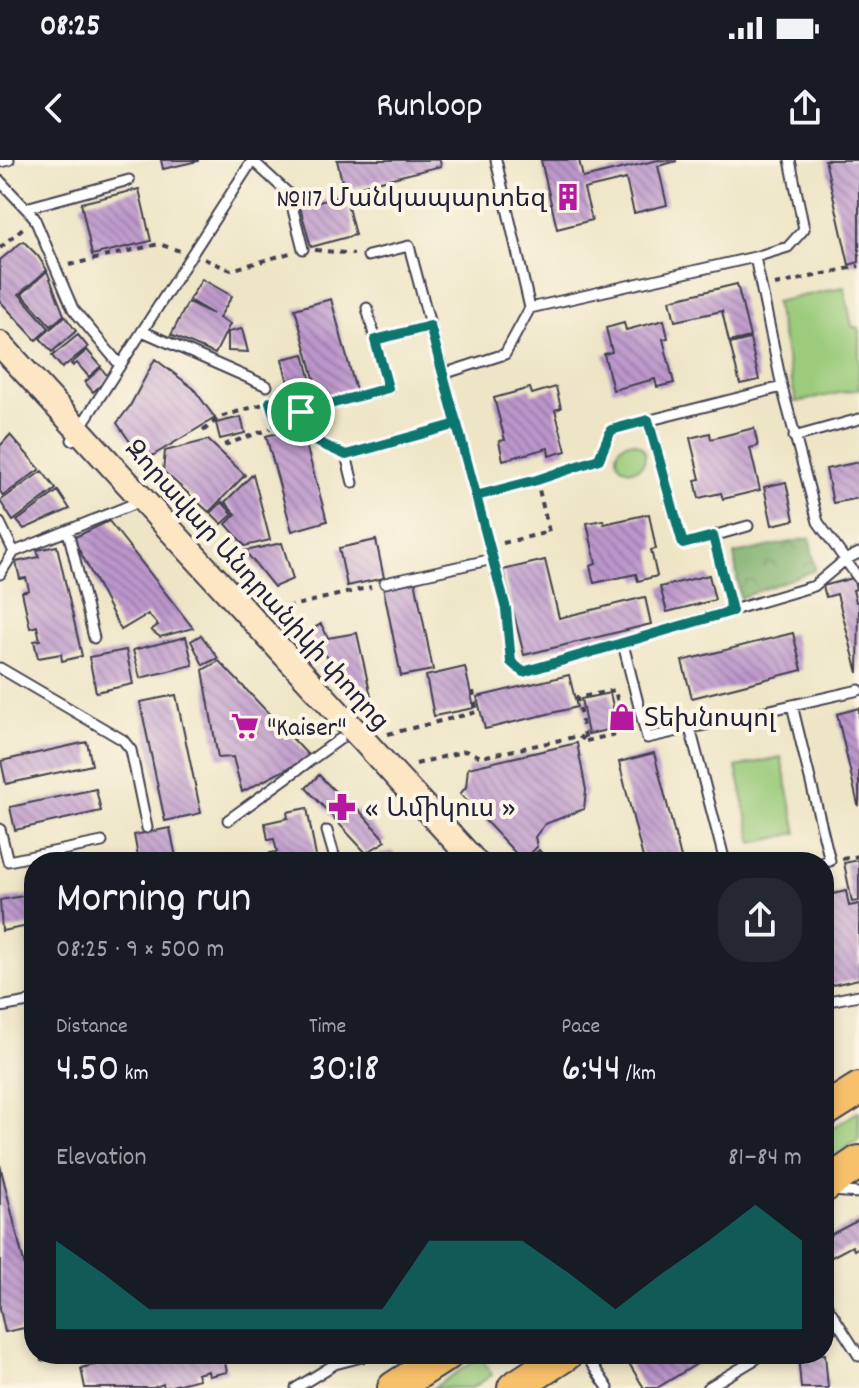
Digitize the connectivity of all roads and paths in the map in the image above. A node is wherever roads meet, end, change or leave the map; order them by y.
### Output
1 (9, 160) edge
2 (253, 160) edge
3 (496, 160) edge
4 (790, 160) edge
5 (0, 162) edge
6 (129, 180) dead end
7 (0, 181) edge
8 (26, 208) junction
9 (34, 217) junction
10 (0, 248) edge
11 (303, 249) junction
12 (192, 254) junction
13 (368, 256) joint
14 (755, 257) junction
15 (859, 266) edge
16 (56, 268) junction
17 (761, 288) junction
18 (367, 308) dead end
19 (530, 308) junction
20 (430, 326) junction
21 (142, 331) junction
22 (375, 340) junction
23 (0, 344) edge
24 (0, 361) edge
25 (120, 365) junction
26 (443, 374) junction
27 (267, 386) dead end
28 (782, 387) junction
29 (270, 402) junction
30 (301, 412) joint
31 (859, 419) edge
32 (648, 420) junction
33 (308, 422) dead end
34 (293, 424) dead end
35 (457, 424) junction
36 (278, 426) junction
37 (611, 430) joint
38 (203, 431) dead end
39 (75, 435) junction
40 (794, 437) junction
41 (224, 445) dead end
42 (346, 455) junction
43 (537, 480) junction
44 (353, 483) dead end
45 (476, 496) junction
46 (131, 505) junction
47 (0, 523) edge
48 (748, 526) dead end
49 (68, 531) junction
50 (713, 536) junction
51 (489, 547) junction
52 (14, 552) junction
53 (859, 553) edge
54 (493, 559) junction
55 (845, 560) junction
56 (0, 574) edge
57 (859, 579) edge
58 (385, 583) joint
59 (272, 610) dead end
60 (732, 611) junction
61 (94, 638) dead end
62 (623, 644) junction
63 (0, 668) edge
64 (859, 690) edge
65 (473, 691) dead end
66 (792, 705) junction
67 (623, 726) junction
68 (690, 728) junction
69 (388, 734) dead end
70 (647, 738) junction
71 (340, 739) junction
72 (586, 741) junction
73 (416, 764) dead end
74 (228, 820) dead end
75 (147, 828) dead end
76 (0, 829) edge
77 (327, 831) dead end
78 (102, 842) dead end
79 (53, 852) edge
80 (333, 852) edge
81 (445, 852) edge
82 (466, 852) edge
83 (722, 852) edge
84 (828, 852) edge
85 (24, 858) edge
86 (859, 995) edge
87 (834, 1000) edge
88 (24, 1003) edge
89 (0, 1007) edge
90 (859, 1089) edge
91 (834, 1104) edge
92 (859, 1162) edge
93 (834, 1181) edge
94 (834, 1189) edge
95 (859, 1193) edge
96 (834, 1317) edge
97 (859, 1356) edge
98 (335, 1364) edge
99 (417, 1364) edge
100 (551, 1364) edge
101 (592, 1364) edge
102 (748, 1364) edge
103 (296, 1388) edge
104 (394, 1388) edge
105 (514, 1388) edge
106 (608, 1388) edge
107 (707, 1388) edge

1 - 5 lane
2 - 11 lane
2 - 12 lane
3 - 19 lane
4 - 14 lane
6 - 8 lane
7 - 8 lane
8 - 9 lane
9 - 10 path
9 - 16 lane
11 - 12 path
11 - 13 path
12 - 16 path
12 - 21 lane
13 - 20 lane
14 - 17 lane
14 - 19 lane
15 - 17 path
16 - 25 lane
17 - 28 lane
18 - 22 lane
19 - 26 lane
20 - 22 lane
20 - 26 lane
21 - 25 lane
21 - 27 lane
22 - 30 lane
23 - 39 main road, Զորավար Անդրանիկի փողոց
24 - 39 main road, Զորավար Անդրանիկի փողոց
25 - 39 lane
26 - 35 lane
28 - 32 lane
28 - 40 lane
29 - 30 path
29 - 36 path
29 - 38 path
31 - 40 lane
32 - 37 lane
32 - 50 lane
33 - 42 path
34 - 36 path
35 - 42 lane
35 - 45 lane
36 - 41 path
37 - 43 path
39 - 46 main road, Զորավար Անդրանիկի փողոց
39 - 82 main road, Զորավար Անդրանիկի փողոց
40 - 55 lane
42 - 44 lane
43 - 45 path
43 - 51 path
45 - 51 lane
46 - 49 lane
46 - 71 main road, Զորավար Անդրանիկի փողոց
47 - 52 lane
48 - 50 lane
49 - 52 lane
49 - 61 lane
50 - 60 lane
51 - 54 lane
52 - 56 lane
53 - 55 lane
54 - 58 lane
54 - 62 lane
55 - 57 lane
55 - 60 lane
58 - 59 path
60 - 62 lane
62 - 70 lane
63 - 75 lane
64 - 66 lane
65 - 69 path
66 - 68 lane
66 - 84 lane
67 - 70 path
67 - 72 path
67 - 72 path
68 - 70 lane
68 - 83 lane
71 - 74 lane
71 - 81 main road, Զորավար Անդրանիկի փողոց
72 - 73 path
76 - 85 lane
77 - 80 lane
78 - 79 lane
86 - 87 lane
88 - 89 lane
90 - 91 highway
92 - 93 highway
94 - 95 lane
96 - 97 lane
98 - 103 lane
99 - 104 highway
100 - 105 highway
101 - 106 lane
102 - 107 lane

